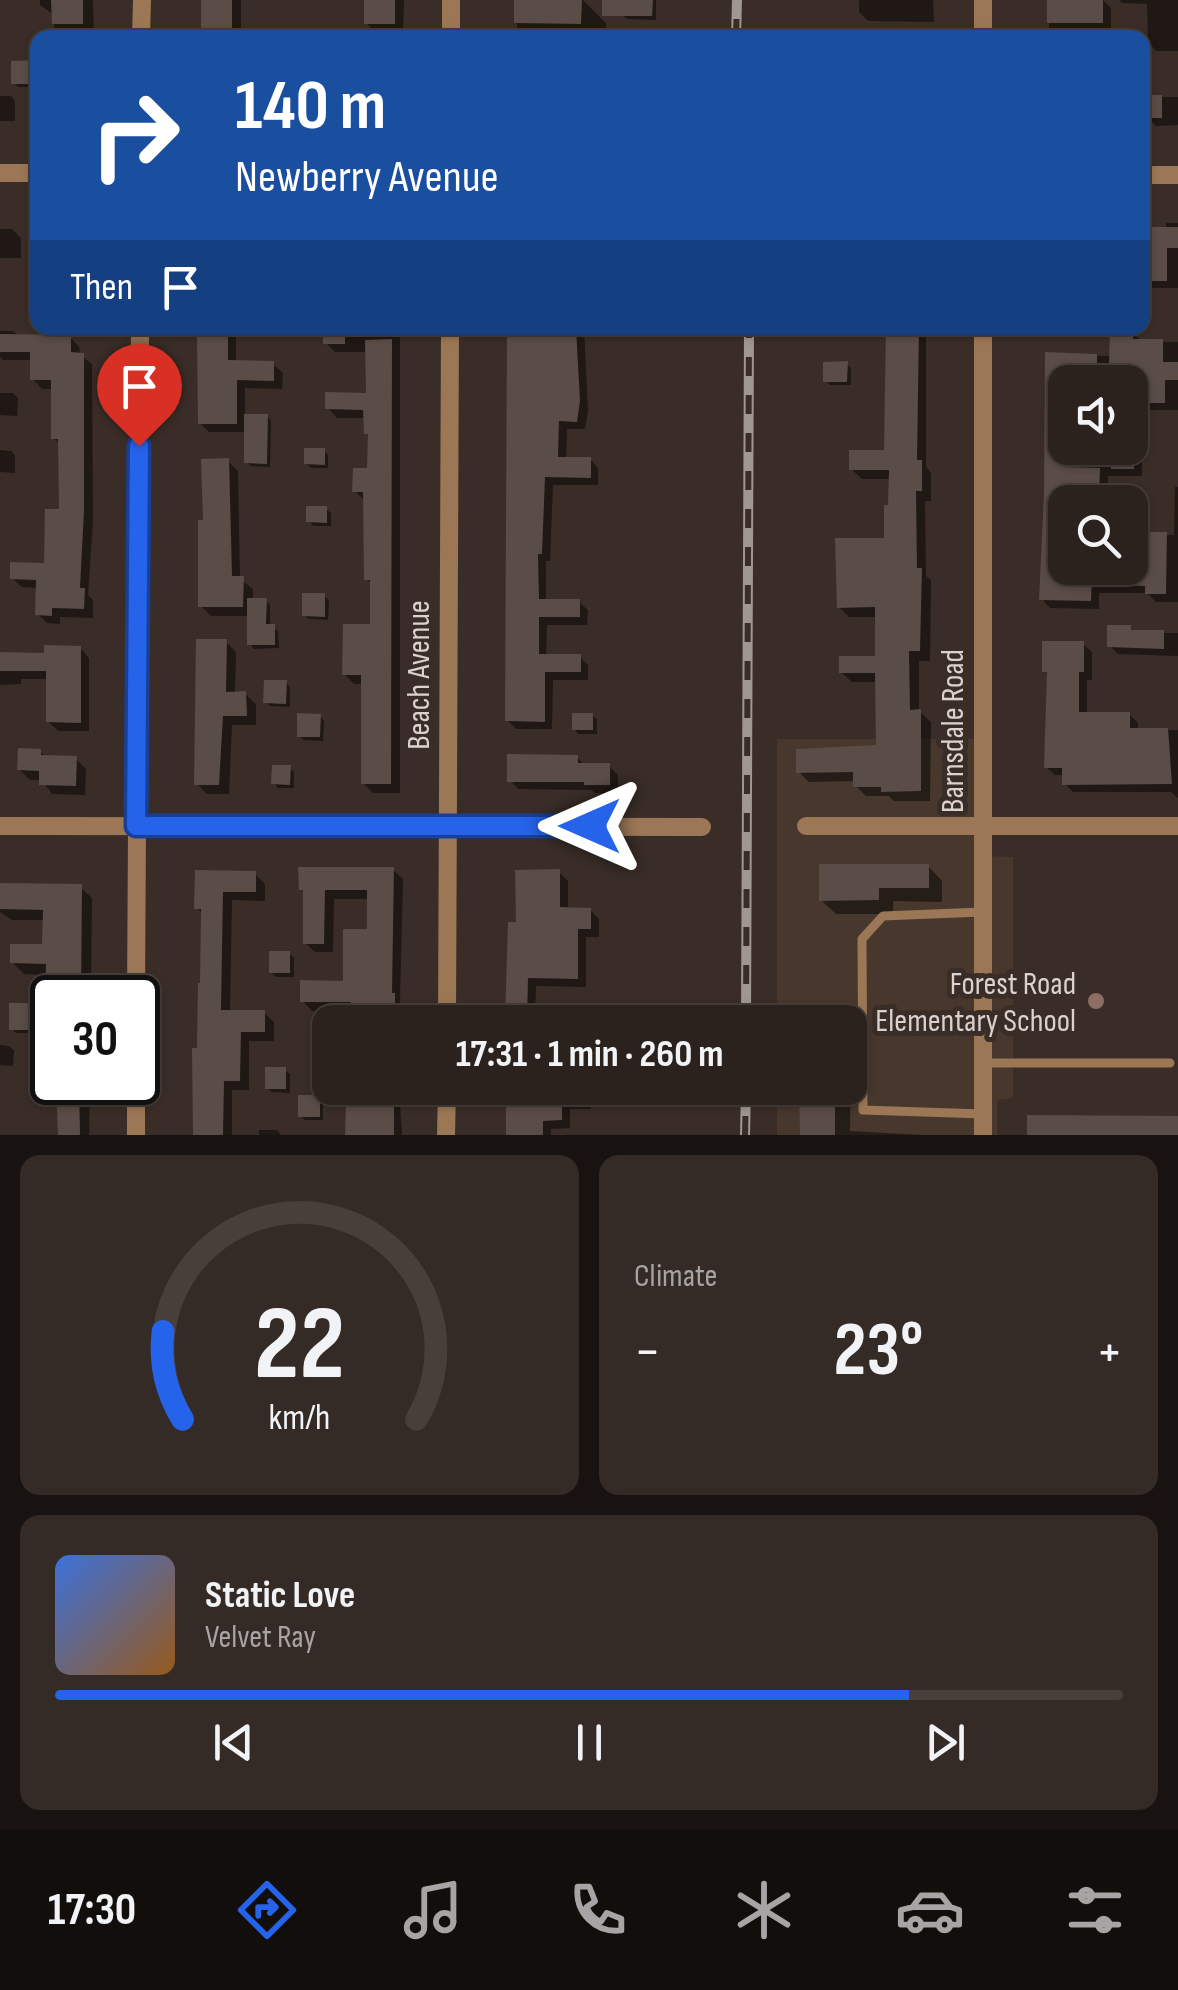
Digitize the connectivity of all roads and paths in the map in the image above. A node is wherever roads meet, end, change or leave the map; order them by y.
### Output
1 (142, 0) edge
2 (451, 0) edge
3 (983, 0) edge
4 (142, 30) edge
5 (451, 30) edge
6 (984, 30) edge
7 (30, 172) edge
8 (0, 173) edge
9 (1150, 175) edge
10 (1178, 175) edge
11 (140, 335) edge
12 (450, 335) edge
13 (984, 335) edge
14 (447, 825) junction
15 (0, 826) edge
16 (136, 826) junction
17 (806, 826) dead end
18 (982, 826) junction
19 (1178, 826) edge
20 (702, 827) dead end
21 (982, 912) junction
22 (136, 975) edge
23 (447, 1005) edge
24 (983, 1063) junction
25 (1170, 1064) dead end
26 (136, 1105) edge
27 (446, 1105) edge
28 (983, 1114) junction
29 (136, 1135) edge
30 (446, 1135) edge
31 (983, 1135) edge

1 - 4 street
2 - 5 street
3 - 6 street
7 - 8 street
9 - 10 street
11 - 16 street
12 - 14 street, Beach Avenue
13 - 18 street, Barnsdale Road
14 - 16 street
14 - 20 street
14 - 23 street, Beach Avenue
15 - 16 street
16 - 22 street
17 - 18 street
18 - 19 street
18 - 21 street, Barnsdale Road
21 - 24 street, Barnsdale Road
21 - 28 lane
24 - 25 lane
24 - 28 street, Barnsdale Road
26 - 29 street
27 - 30 street
28 - 31 street, Barnsdale Road

